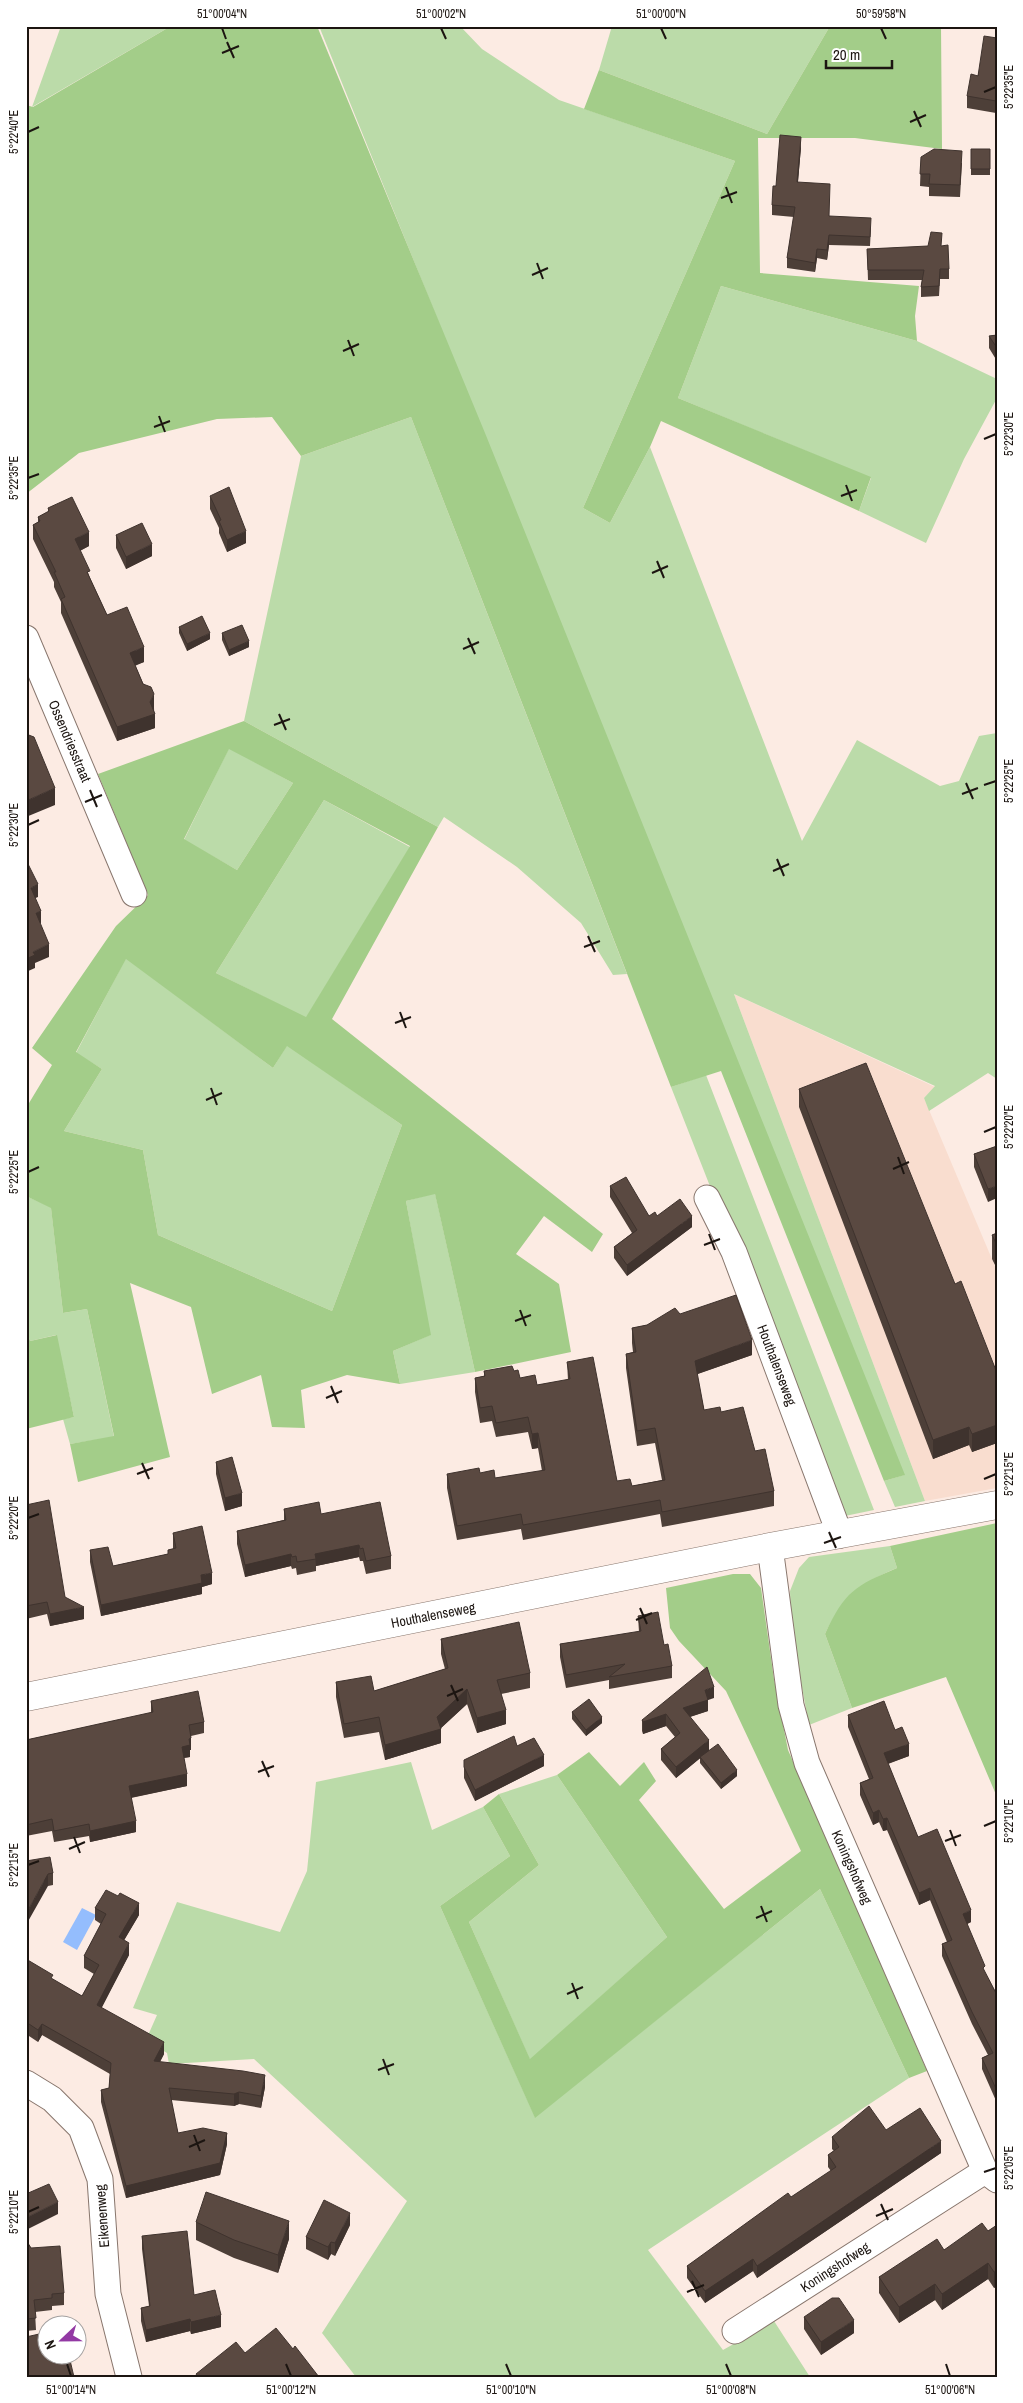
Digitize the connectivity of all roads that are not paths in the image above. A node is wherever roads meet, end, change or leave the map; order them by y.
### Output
1 (27, 642) edge
2 (134, 894) dead end
3 (707, 1198) dead end
4 (997, 1505) edge
5 (840, 1535) junction
6 (770, 1547) junction
7 (26, 1697) edge
8 (26, 2083) edge
9 (991, 2176) edge
10 (735, 2330) dead end
11 (129, 2377) edge

1 - 2 street, Ossendriesstraat
3 - 5 street, Houthalenseweg
4 - 5 street, Houthalenseweg
5 - 6 street, Houthalenseweg
6 - 7 street, Houthalenseweg
6 - 9 street, Koningshofweg
8 - 11 street, Eikenenweg
9 - 10 street, Koningshofweg

